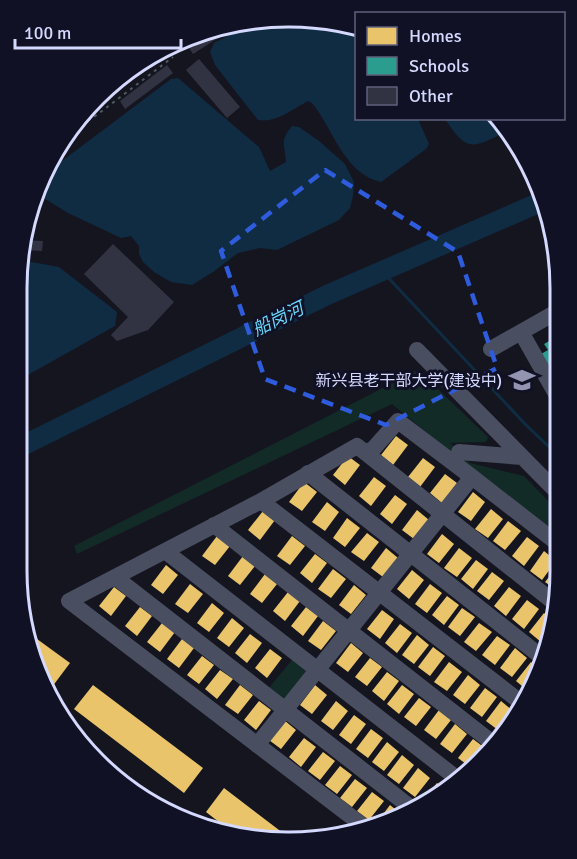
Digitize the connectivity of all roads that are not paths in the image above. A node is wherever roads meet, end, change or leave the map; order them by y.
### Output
1 (550, 316) edge
2 (520, 332) junction
3 (491, 349) dead end
4 (417, 350) dead end
5 (550, 384) edge
6 (459, 452) dead end
7 (366, 453) junction
8 (522, 457) junction
9 (309, 473) junction
10 (472, 477) junction
11 (550, 485) edge
12 (261, 501) junction
13 (442, 514) junction
14 (214, 525) junction
15 (550, 538) edge
16 (165, 551) junction
17 (411, 554) junction
18 (115, 577) junction
19 (379, 593) junction
20 (548, 598) edge
21 (349, 631) junction
22 (537, 653) edge
23 (317, 670) junction
24 (516, 699) edge
25 (285, 710) junction
26 (488, 739) edge
27 (257, 745) junction
28 (452, 775) edge
29 (406, 804) edge
30 (358, 822) edge

1 - 2 street
2 - 3 street
2 - 5 street
4 - 8 street
6 - 8 street
7 - 9 street
7 - 10 street
7 - 13 street
8 - 11 street
9 - 12 street
9 - 17 street
10 - 13 street
10 - 15 street
12 - 14 street
12 - 19 street
13 - 17 street
13 - 20 street
14 - 16 street
14 - 21 street
16 - 18 street
16 - 23 street
17 - 19 street
17 - 22 street
18 - 25 street
18 - 27 street
19 - 21 street
19 - 24 street
21 - 23 street
21 - 26 street
23 - 25 street
23 - 28 street
25 - 27 street
25 - 29 street
27 - 30 street

